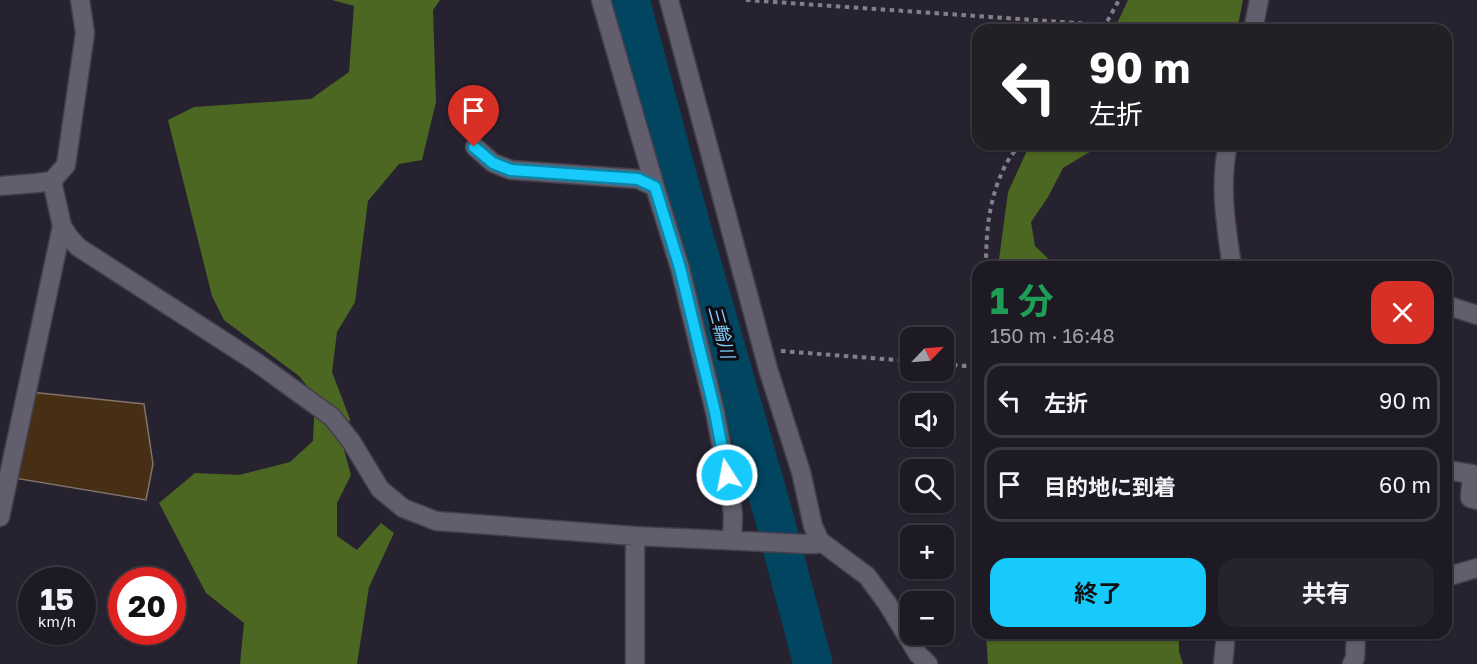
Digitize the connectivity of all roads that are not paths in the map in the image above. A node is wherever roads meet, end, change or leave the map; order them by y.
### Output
1 (80, 0) edge
2 (601, 0) edge
3 (669, 0) edge
4 (1259, 0) edge
5 (1254, 24) edge
6 (474, 147) dead end
7 (1226, 150) edge
8 (52, 180) junction
9 (0, 186) edge
10 (655, 187) junction
11 (62, 226) junction
12 (1231, 261) edge
13 (1452, 307) edge
14 (1477, 315) edge
15 (1452, 471) edge
16 (1477, 500) edge
17 (0, 517) edge
18 (635, 536) junction
19 (740, 541) junction
20 (813, 543) junction
21 (1477, 568) edge
22 (1452, 575) edge
23 (1225, 639) edge
24 (1356, 639) edge
25 (635, 664) edge
26 (928, 664) edge
27 (1223, 664) edge
28 (1352, 664) edge

1 - 8 street
2 - 10 street
3 - 20 street
4 - 5 street
6 - 10 street
7 - 12 street
8 - 9 street
8 - 11 street
10 - 19 street
11 - 17 street
11 - 18 street
13 - 14 street
15 - 16 street
18 - 19 street
18 - 25 street
19 - 20 street
20 - 26 street
21 - 22 street
23 - 27 street
24 - 28 street

